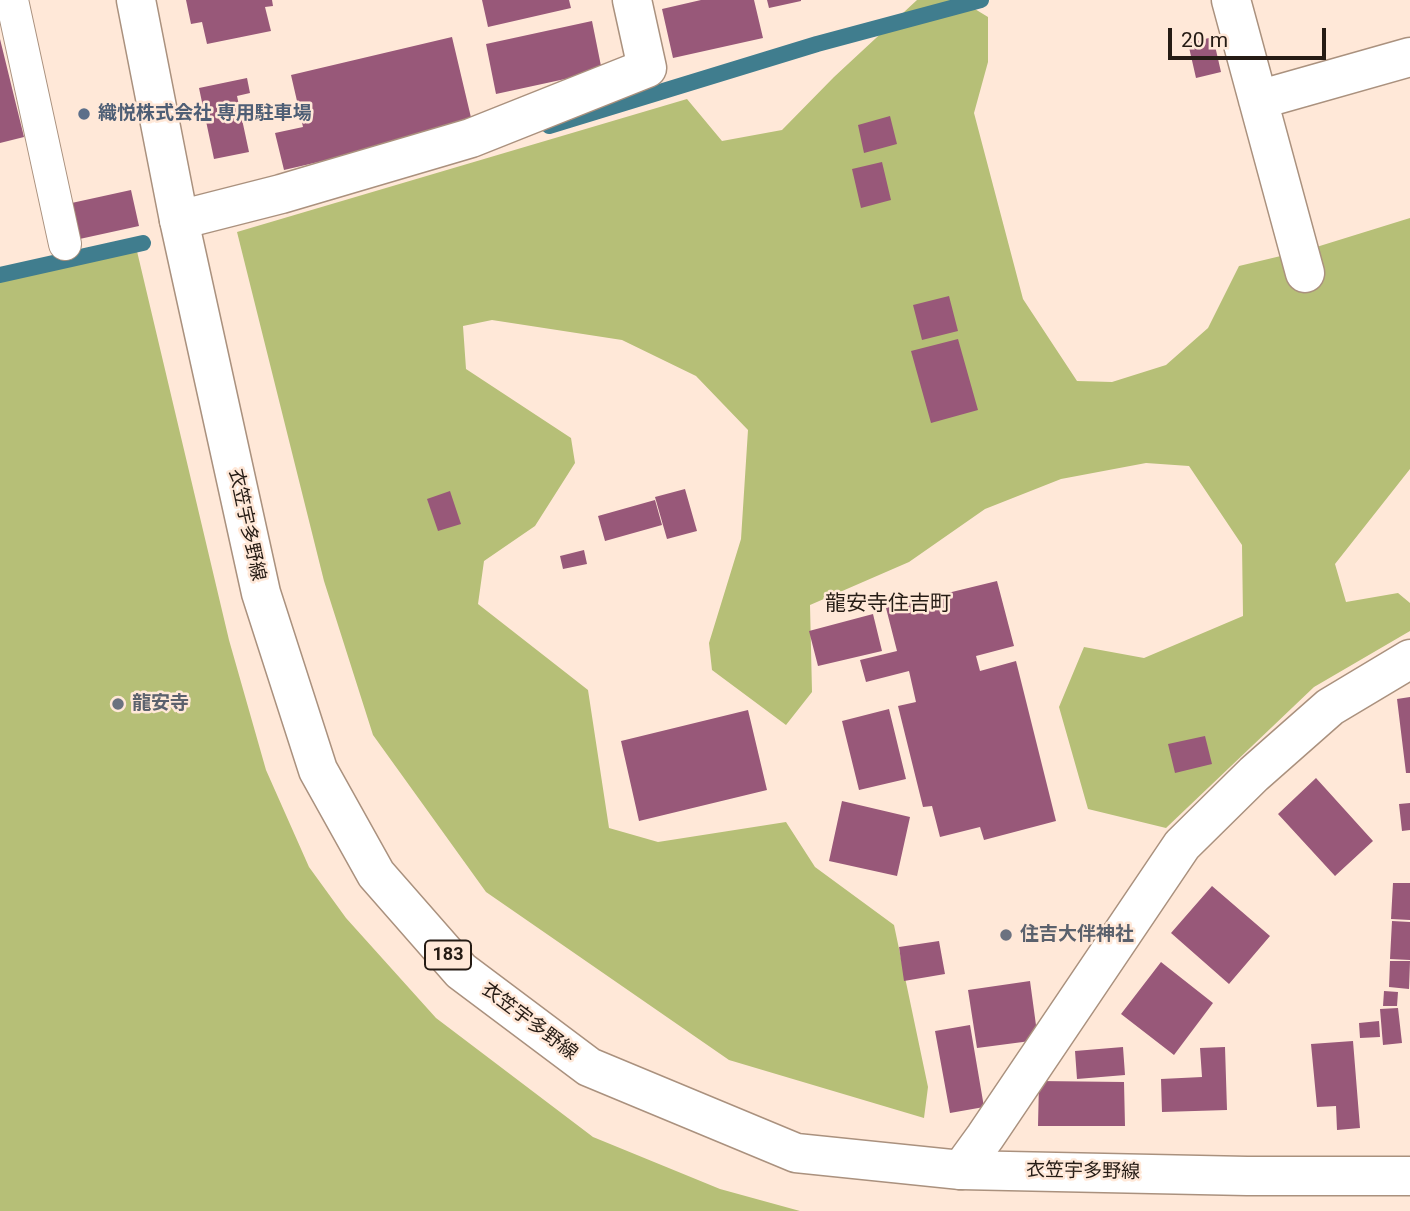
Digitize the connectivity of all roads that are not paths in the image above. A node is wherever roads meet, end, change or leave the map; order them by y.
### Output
1 (12, 0) edge
2 (136, 0) edge
3 (632, 0) edge
4 (1231, 0) edge
5 (1410, 57) edge
6 (1258, 100) junction
7 (179, 220) junction
8 (65, 244) dead end
9 (1305, 273) dead end
10 (1410, 659) edge
11 (961, 1170) junction
12 (1410, 1175) edge

1 - 8 lane
2 - 7 main road, 衣笠宇多野線 / 183
3 - 7 main road
4 - 6 main road
5 - 6 main road
6 - 9 main road
7 - 11 main road, 衣笠宇多野線 / 183
10 - 11 main road
11 - 12 main road, 衣笠宇多野線 / 183

